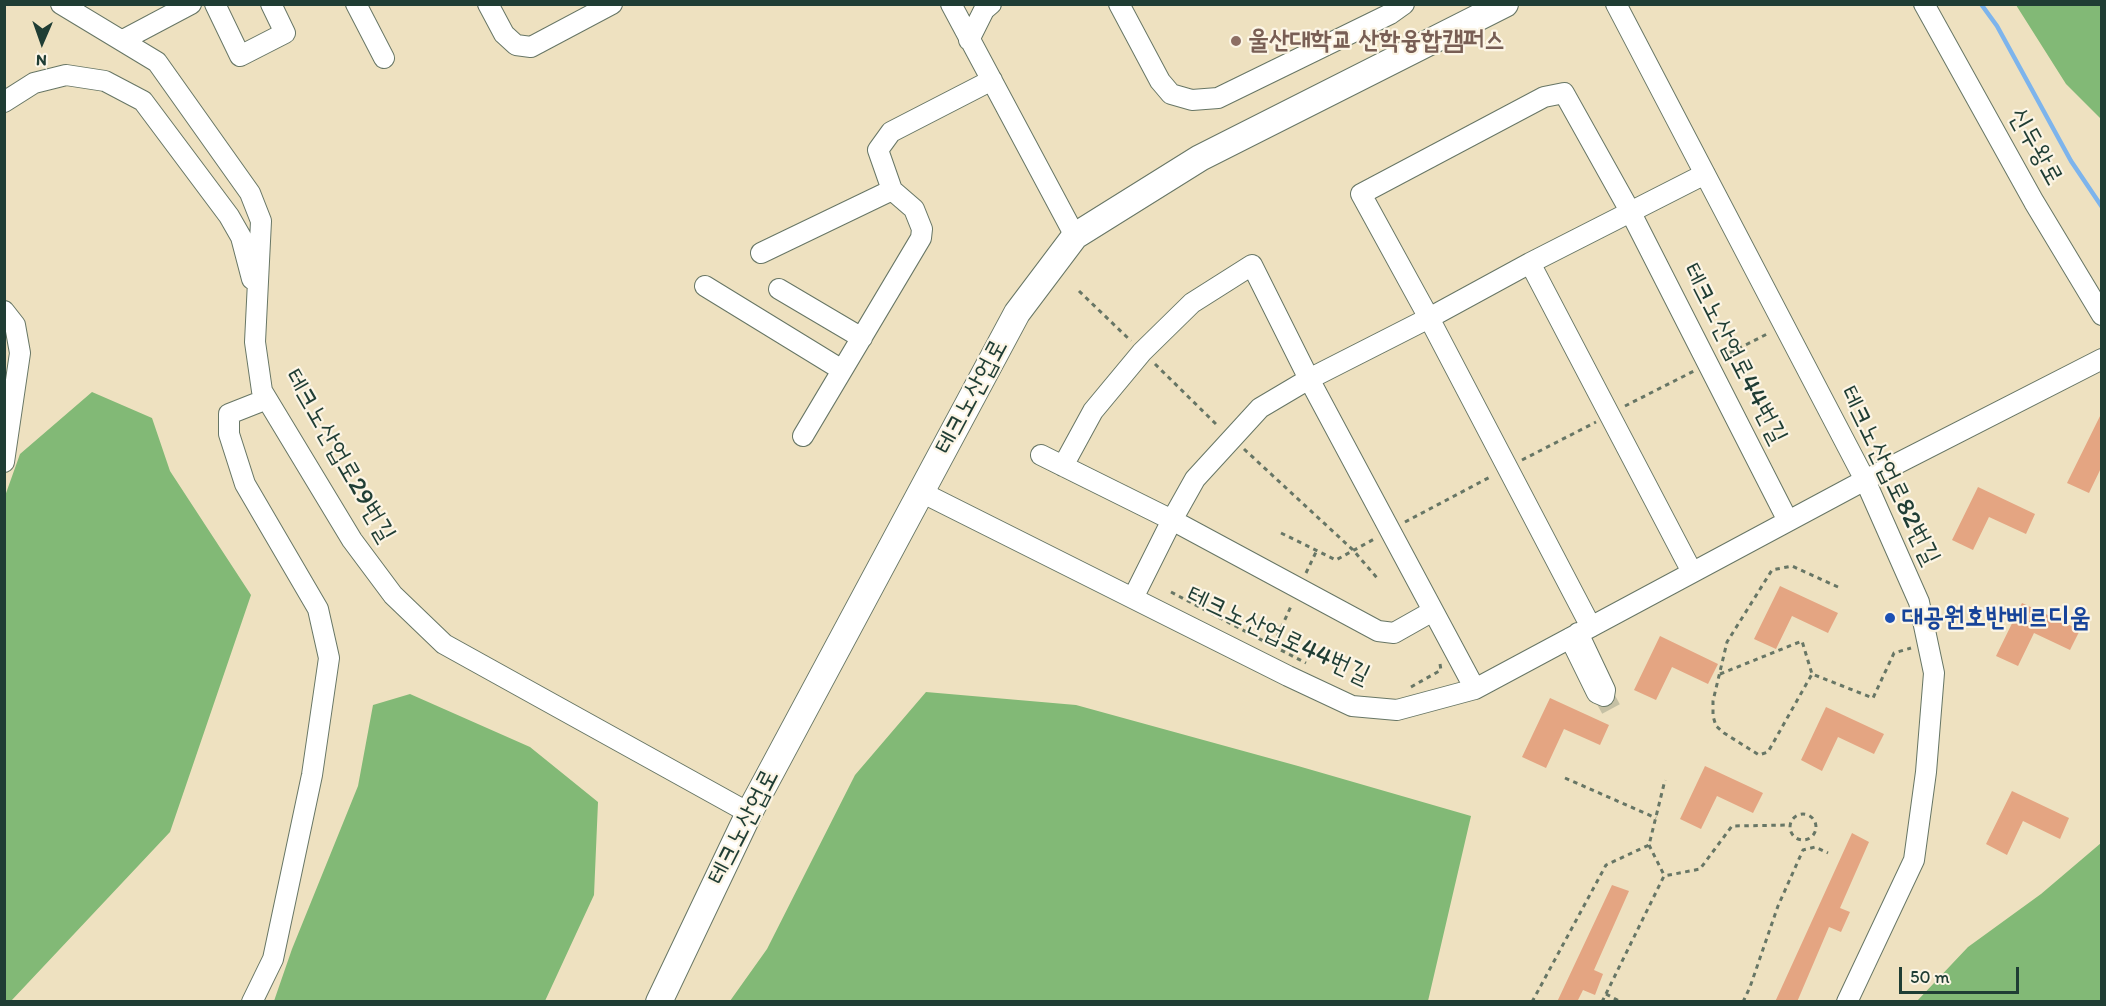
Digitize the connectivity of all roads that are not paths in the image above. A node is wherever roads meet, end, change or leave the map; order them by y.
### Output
1 (61, 4) edge
2 (190, 4) edge
3 (214, 4) edge
4 (271, 4) edge
5 (356, 4) edge
6 (488, 4) edge
7 (612, 4) edge
8 (951, 4) edge
9 (991, 4) edge
10 (1119, 4) edge
11 (1404, 4) edge
12 (1505, 4) edge
13 (1616, 4) edge
14 (1924, 4) edge
15 (123, 40) junction
16 (969, 40) junction
17 (384, 58) dead end
18 (992, 80) junction
19 (4, 102) edge
20 (1705, 174) junction
21 (892, 190) junction
22 (1631, 213) junction
23 (1075, 236) junction
24 (761, 253) dead end
25 (1530, 262) junction
26 (705, 286) dead end
27 (779, 289) dead end
28 (257, 300) junction
29 (4, 311) edge
30 (2102, 315) edge
31 (1429, 318) junction
32 (862, 338) junction
33 (2102, 359) edge
34 (842, 370) junction
35 (1309, 379) junction
36 (267, 399) junction
37 (803, 436) dead end
38 (1041, 455) dead end
39 (4, 462) edge
40 (1063, 466) junction
41 (1865, 480) junction
42 (921, 492) junction
43 (1172, 520) junction
44 (1788, 521) junction
45 (1692, 572) junction
46 (1132, 598) junction
47 (1433, 611) junction
48 (1580, 633) junction
49 (1475, 689) junction
50 (749, 813) junction
51 (252, 1002) edge
52 (659, 1002) edge
53 (1847, 1002) edge

1 - 15 street, 테크노산업로29번길
2 - 15 street
3 - 4 street
5 - 17 street
6 - 7 street
8 - 16 street
9 - 16 street
10 - 11 street
12 - 23 main road, 테크노산업로
13 - 20 street, 테크노산업로82번길
14 - 30 street, 신두왕로
15 - 28 street, 테크노산업로29번길
16 - 18 street
18 - 21 street
18 - 23 street
19 - 28 street
20 - 22 street
20 - 41 street, 테크노산업로82번길
21 - 24 street
21 - 32 street
22 - 25 street
22 - 31 street, 테크노산업로44번길
22 - 44 street, 테크노산업로44번길
23 - 42 main road, 테크노산업로
25 - 31 street
25 - 45 street
26 - 34 street
27 - 32 street
28 - 36 street, 테크노산업로29번길
29 - 39 street
31 - 35 street
31 - 48 street
32 - 34 street
33 - 41 street, 테크노산업로44번길
34 - 37 street
35 - 40 street
35 - 43 street
35 - 47 street
36 - 50 street, 테크노산업로29번길
36 - 51 street
38 - 40 street
40 - 43 street
41 - 44 street, 테크노산업로44번길
41 - 53 street, 테크노산업로82번길
42 - 46 street, 테크노산업로44번길
42 - 50 main road, 테크노산업로
43 - 46 street
43 - 47 street
44 - 45 street, 테크노산업로44번길
45 - 48 street, 테크노산업로44번길
46 - 49 street, 테크노산업로44번길
47 - 49 street
48 - 49 street, 테크노산업로44번길
50 - 52 main road, 테크노산업로

